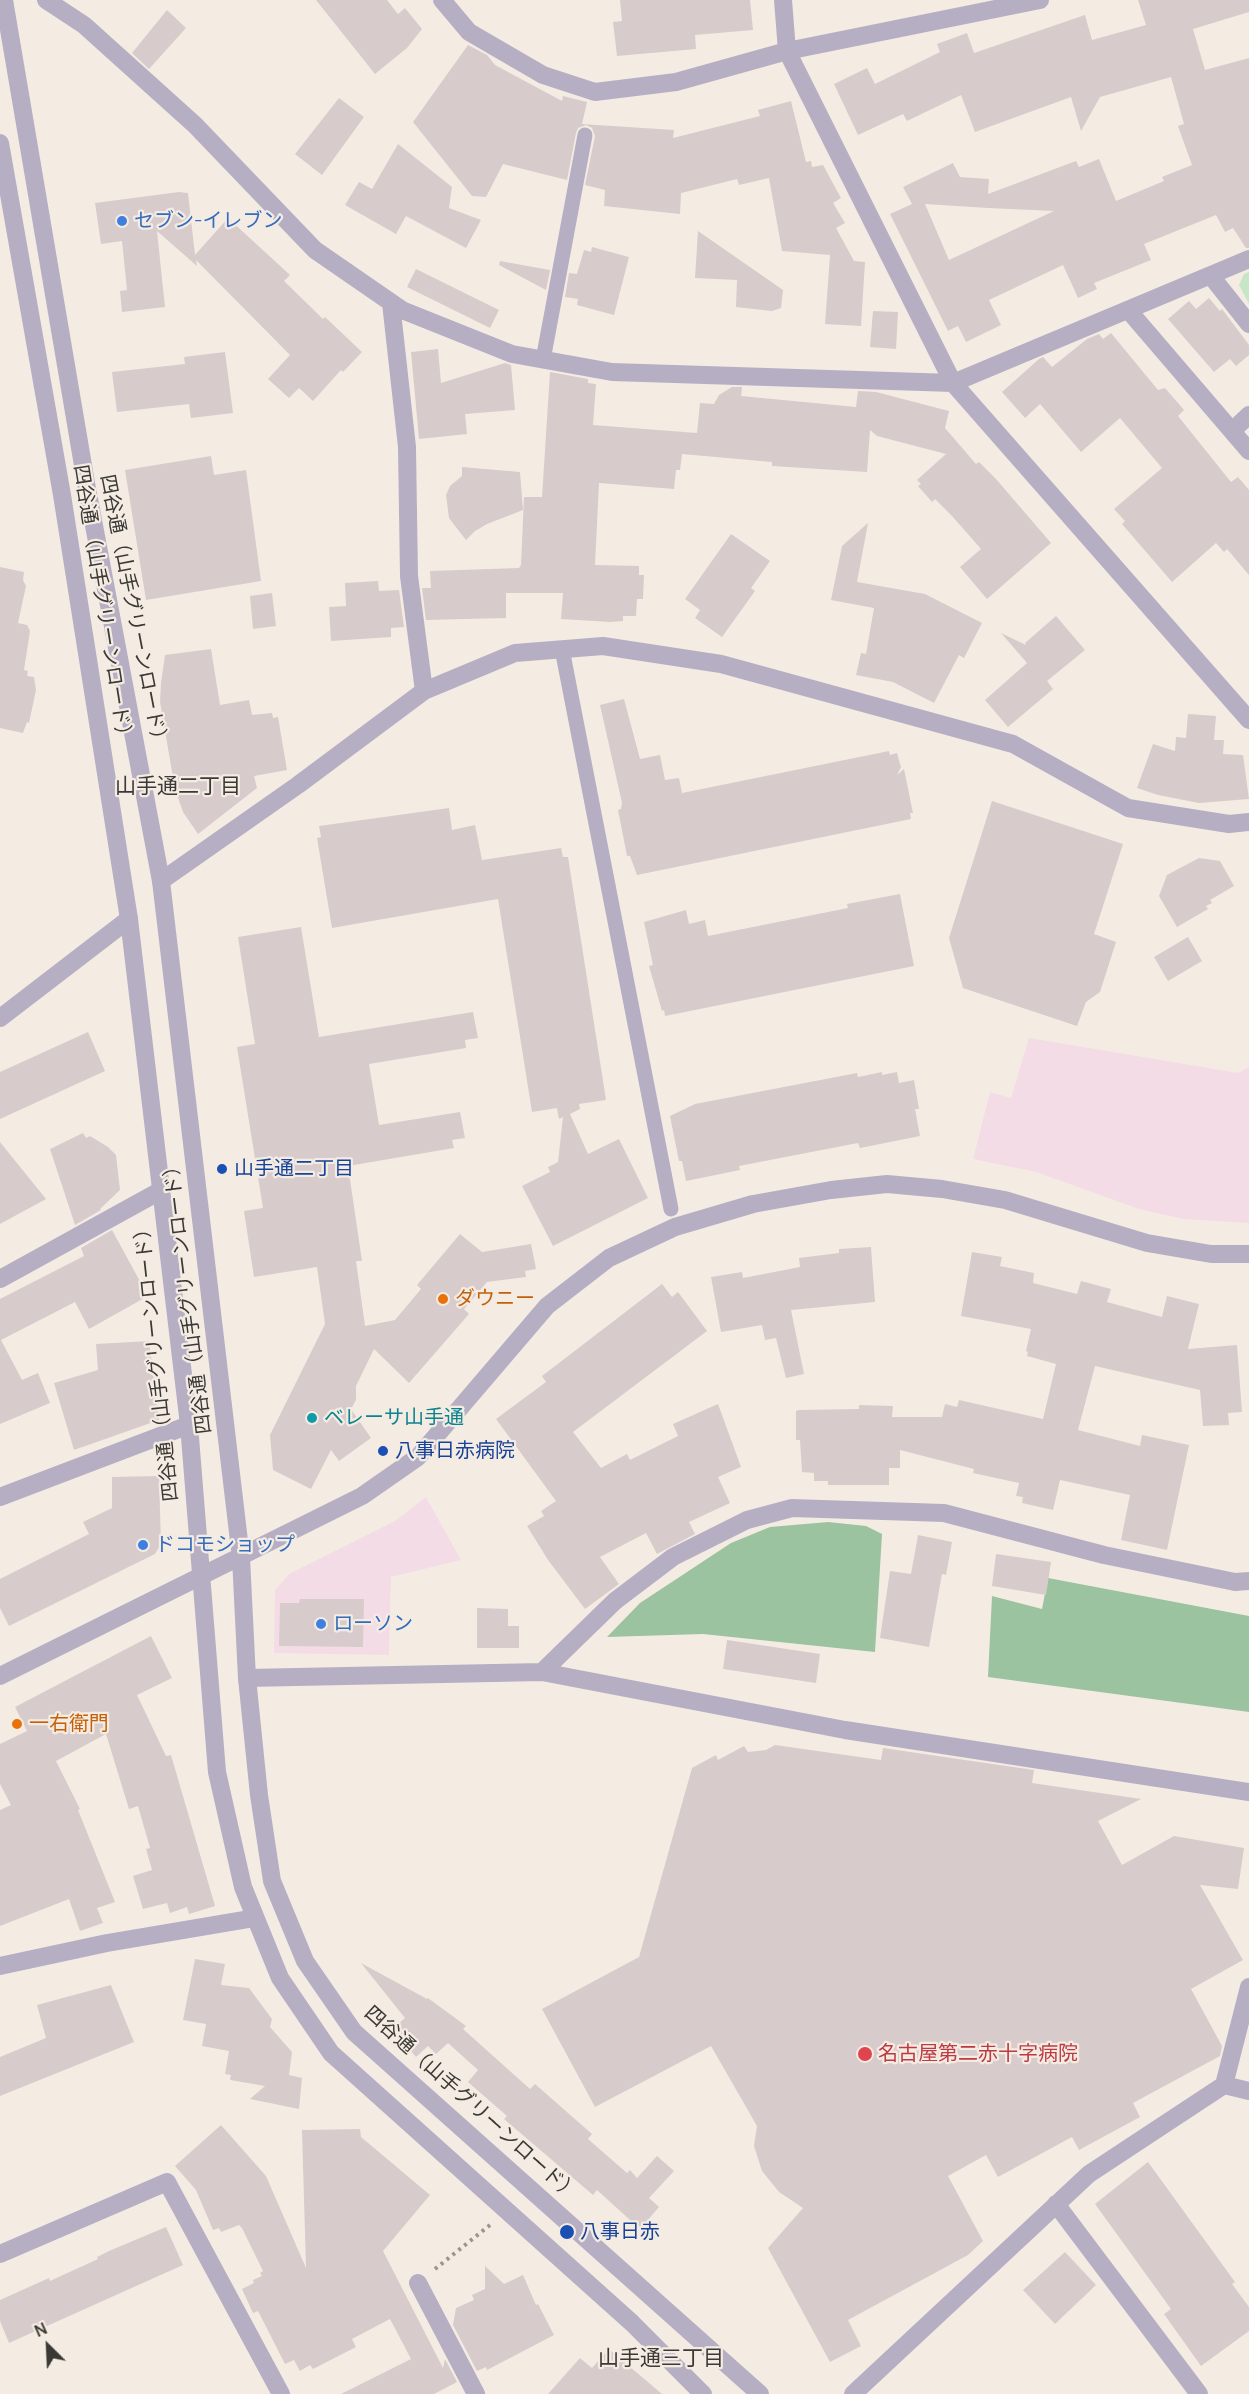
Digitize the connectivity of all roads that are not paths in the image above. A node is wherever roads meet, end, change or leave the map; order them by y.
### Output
1 (4, 0) edge
2 (46, 0) edge
3 (442, 0) edge
4 (783, 0) edge
5 (1040, 0) edge
6 (787, 51) junction
7 (585, 135) dead end
8 (0, 143) edge
9 (1249, 259) edge
10 (1211, 276) junction
11 (391, 303) junction
12 (1129, 311) junction
13 (1249, 324) edge
14 (543, 360) junction
15 (953, 383) junction
16 (1249, 415) edge
17 (1232, 431) junction
18 (1249, 451) edge
19 (562, 650) junction
20 (424, 692) junction
21 (1249, 720) edge
22 (1249, 822) edge
23 (161, 881) junction
24 (129, 919) junction
25 (0, 1018) edge
26 (160, 1191) junction
27 (671, 1209) dead end
28 (1249, 1254) edge
29 (0, 1279) edge
30 (189, 1425) junction
31 (0, 1497) edge
32 (241, 1558) junction
33 (202, 1574) junction
34 (1249, 1581) edge
35 (542, 1671) junction
36 (0, 1676) edge
37 (247, 1678) junction
38 (1249, 1792) edge
39 (255, 1918) junction
40 (0, 1966) edge
41 (1249, 1987) edge
42 (1224, 2085) junction
43 (1249, 2091) edge
44 (1056, 2204) junction
45 (0, 2254) edge
46 (418, 2283) road end
47 (281, 2394) edge
48 (476, 2394) edge
49 (703, 2394) edge
50 (760, 2394) edge
51 (853, 2394) edge
52 (1198, 2394) edge

1 - 23 street, 四谷通（山手グリーンロード）
2 - 11 street
3 - 6 street
4 - 6 street
5 - 6 street
6 - 15 street
7 - 14 lane
8 - 24 street, 四谷通 （山手グリーンロード）
9 - 10 street
10 - 12 street
10 - 13 street
11 - 14 street
11 - 20 street
12 - 15 street
12 - 17 street
14 - 15 street
15 - 21 street
16 - 17 street
17 - 18 street
19 - 20 street
19 - 22 street
19 - 27 lane
20 - 23 street
23 - 32 street, 四谷通（山手グリーンロード）
24 - 25 street
24 - 26 street, 四谷通 （山手グリーンロード）
26 - 29 street
26 - 30 street, 四谷通 （山手グリーンロード）
28 - 32 street
30 - 31 street
30 - 33 street, 四谷通 （山手グリーンロード）
32 - 33 street
32 - 37 street, 四谷通（山手グリーンロード）
33 - 36 street
33 - 39 street, 四谷通 （山手グリーンロード）
34 - 35 street
35 - 37 street
35 - 38 street
37 - 50 street, 四谷通（山手グリーンロード）
39 - 40 street
39 - 49 street, 四谷通 （山手グリーンロード）
41 - 42 street
42 - 43 street
42 - 44 street
44 - 51 street
44 - 52 street
45 - 47 street
46 - 48 street

